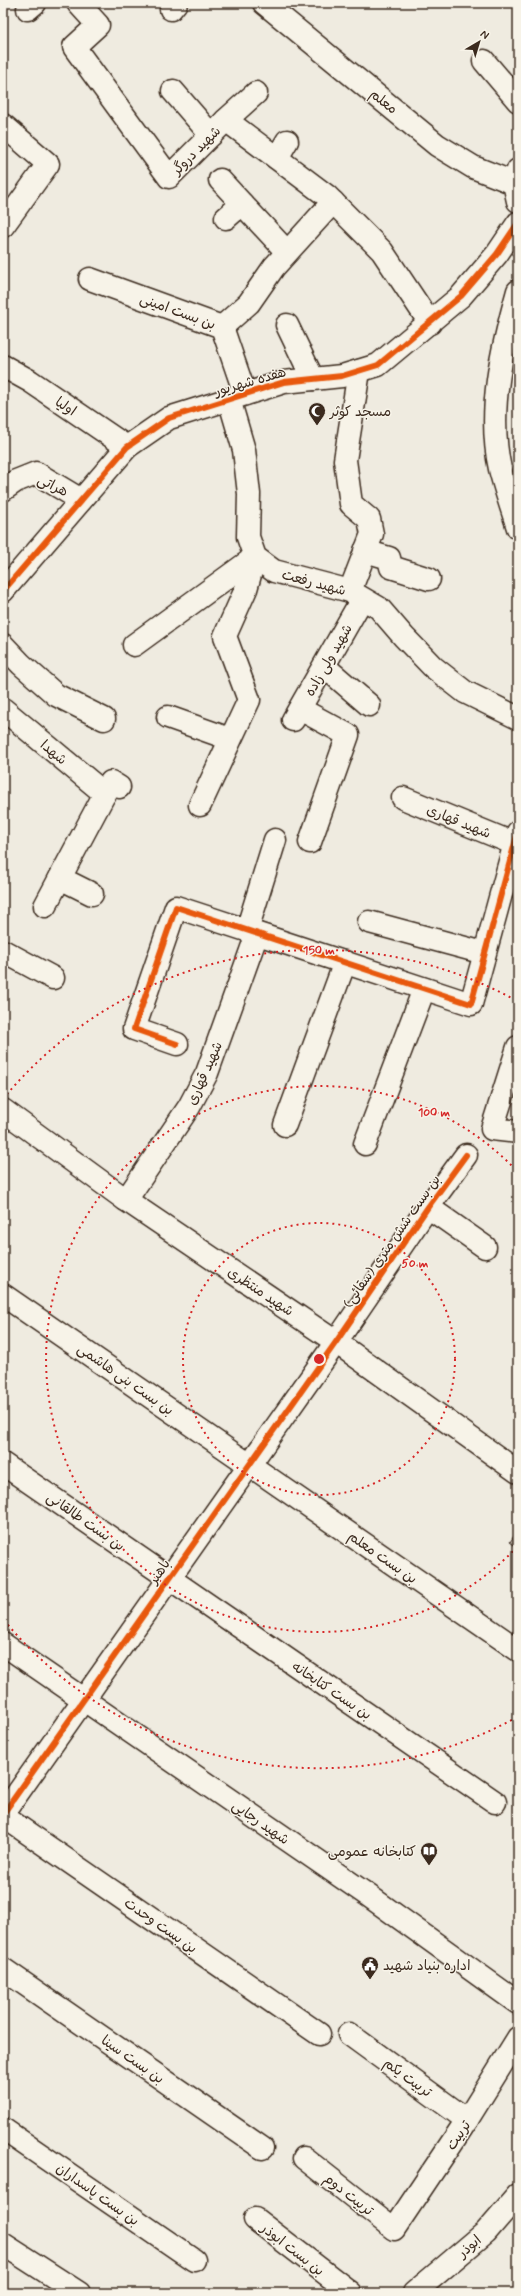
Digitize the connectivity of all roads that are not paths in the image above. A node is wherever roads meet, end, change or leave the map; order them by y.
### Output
1 (78, 3) edge
2 (264, 3) edge
3 (484, 61) dead end
4 (173, 91) dead end
5 (256, 93) dead end
6 (518, 101) edge
7 (226, 120) junction
8 (3, 125) edge
9 (211, 135) junction
10 (220, 180) dead end
11 (517, 185) edge
12 (341, 202) junction
13 (242, 204) junction
14 (226, 218) dead end
15 (518, 223) edge
16 (3, 226) edge
17 (287, 252) junction
18 (90, 279) dead end
19 (518, 291) edge
20 (430, 323) junction
21 (287, 325) dead end
22 (222, 327) junction
23 (3, 366) edge
24 (359, 371) junction
25 (313, 379) junction
26 (237, 397) junction
27 (127, 447) junction
28 (3, 490) edge
29 (81, 500) junction
30 (518, 528) edge
31 (365, 551) junction
32 (255, 557) junction
33 (429, 579) dead end
34 (3, 591) edge
35 (356, 595) junction
36 (3, 645) edge
37 (134, 645) dead end
38 (325, 667) junction
39 (369, 705) dead end
40 (3, 709) edge
41 (168, 717) dead end
42 (518, 718) edge
43 (104, 719) dead end
44 (230, 739) junction
45 (403, 798) dead end
46 (200, 805) dead end
47 (516, 838) edge
48 (275, 840) dead end
49 (310, 842) dead end
50 (60, 878) junction
51 (92, 894) dead end
52 (45, 906) dead end
53 (369, 922) dead end
54 (252, 932) junction
55 (3, 951) edge
56 (484, 953) junction
57 (344, 962) junction
58 (53, 978) dead end
59 (424, 989) junction
60 (177, 1044) dead end
61 (518, 1047) edge
62 (3, 1110) edge
63 (285, 1125) dead end
64 (518, 1132) edge
65 (365, 1144) dead end
66 (466, 1155) dead end
67 (126, 1200) junction
68 (428, 1207) junction
69 (485, 1247) dead end
70 (3, 1295) edge
71 (336, 1342) junction
72 (3, 1464) edge
73 (249, 1464) junction
74 (518, 1472) edge
75 (168, 1578) junction
76 (3, 1644) edge
77 (518, 1650) edge
78 (83, 1699) junction
79 (495, 1802) dead end
80 (3, 1815) edge
81 (3, 1969) edge
82 (518, 2003) edge
83 (319, 2034) dead end
84 (349, 2034) dead end
85 (518, 2038) edge
86 (468, 2120) junction
87 (3, 2128) edge
88 (262, 2148) dead end
89 (304, 2158) dead end
90 (518, 2194) edge
91 (255, 2219) dead end
92 (394, 2229) joint
93 (3, 2244) edge
94 (194, 2260) dead end
95 (79, 2293) edge
96 (351, 2293) edge
97 (414, 2293) edge

1 - 9 street, شهید دروگر
2 - 11 street, معلم
3 - 6 street
4 - 9 street
5 - 7 street
7 - 9 street, شهید دروگر
7 - 12 street, شهید دروگر
8 - 16 street
10 - 13 street
12 - 17 street
12 - 20 street, شهید دروگر
13 - 14 street
13 - 17 street
15 - 20 street, هفده شهریور
17 - 22 street
18 - 22 street, بن بست امینی
19 - 30 street
20 - 24 street, هفده شهریور
21 - 25 street
22 - 26 street, بن بست امینی
23 - 27 street, اولیا
24 - 25 street, هفده شهریور
24 - 31 street, شهید ولی زاده
25 - 26 street, هفده شهریور
26 - 27 street, هفده شهریور
26 - 32 street
27 - 29 street, هفده شهریور
28 - 29 street, هراتی
29 - 34 street, هفده شهریور
31 - 33 street
31 - 35 street, شهید ولی زاده
32 - 35 street, شهید رفعت
32 - 37 street
32 - 44 street
35 - 38 street, شهید ولی زاده
35 - 42 street, شهید رفعت
36 - 43 street
38 - 39 street
38 - 49 street, شهید ولی زاده
40 - 50 street, شهدا
41 - 44 street
44 - 46 street
45 - 47 street, شهید قهاری
47 - 56 street
48 - 54 street, شهید قهاری
50 - 51 street
50 - 52 street
53 - 56 street
54 - 57 street
54 - 60 street
54 - 67 street, شهید قهاری
55 - 58 street
56 - 59 street
57 - 59 street
57 - 63 street
59 - 65 street
61 - 64 street
62 - 67 street, شهید منتظری
66 - 68 street, بن بست شش متری (سقائی)
67 - 71 street, شهید منتظری
68 - 69 street
68 - 71 street, بن بست شش متری (سقائی)
70 - 73 street, بن بست بنی هاشمی
71 - 73 street, باهنر
71 - 74 street, شهید منتظری
72 - 75 street, بن بست طالقانی
73 - 75 street, باهنر
73 - 77 street, بن بست معلم
75 - 78 street, باهنر
75 - 79 street, بن بست کتابخانه
76 - 78 street, شهید رجایی
78 - 80 street, باهنر
78 - 82 street, شهید رجایی
80 - 83 street, بن بست وحدت
81 - 88 street, بن بست سینا
84 - 86 street, تربیت یکم
85 - 86 street, تربیت
86 - 92 street, تربیت
87 - 94 street, بن بست پاسداران
89 - 92 street, تربیت دوم
90 - 97 street, ابوذر
91 - 96 street, بن بست ابوذر
93 - 95 street

